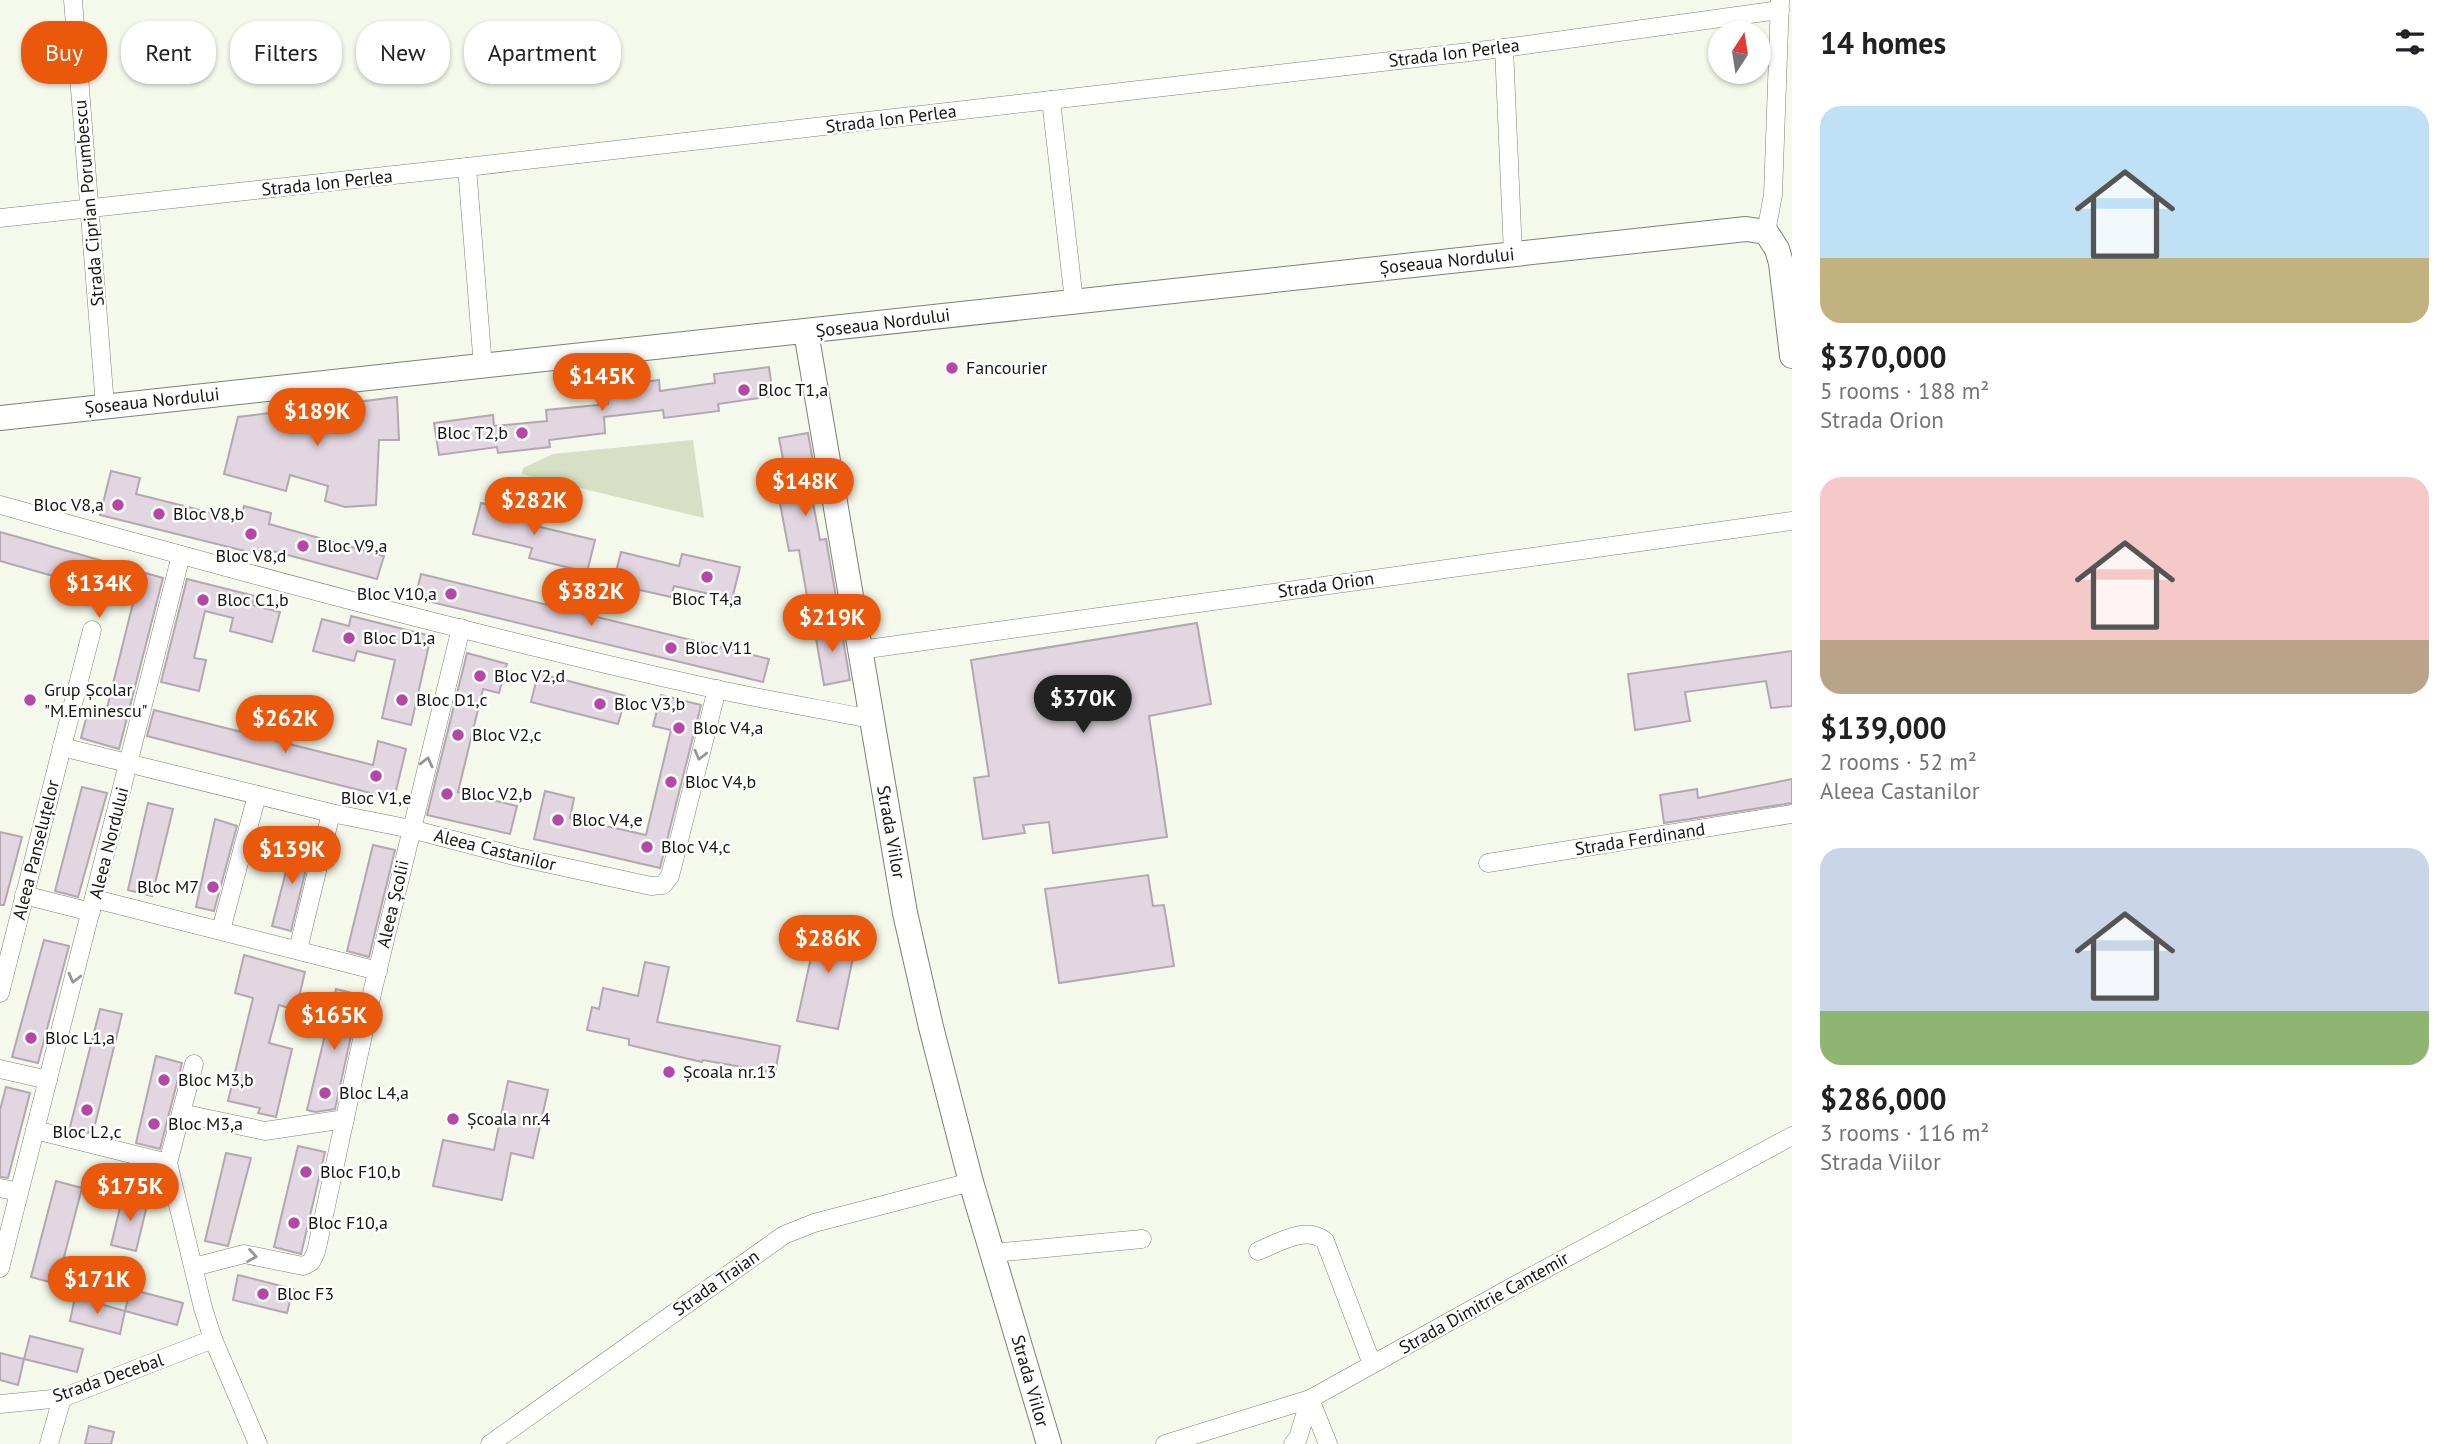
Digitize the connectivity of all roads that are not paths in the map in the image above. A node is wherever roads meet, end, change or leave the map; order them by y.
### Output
1 (73, 0) edge
2 (1780, 5) edge
3 (1504, 48) junction
4 (1051, 100) junction
5 (467, 167) junction
6 (89, 210) junction
7 (0, 218) edge
8 (1778, 243) edge
9 (1513, 254) junction
10 (1074, 302) junction
11 (806, 332) junction
12 (1792, 356) edge
13 (483, 367) junction
14 (105, 406) junction
15 (0, 418) edge
16 (0, 505) edge
17 (1792, 521) edge
18 (181, 555) junction
19 (461, 628) junction
20 (92, 629) dead end
21 (860, 649) junction
22 (717, 689) junction
23 (871, 719) junction
24 (62, 747) junction
25 (130, 764) junction
26 (257, 795) junction
27 (331, 813) junction
28 (1792, 814) edge
29 (411, 829) junction
30 (1488, 863) dead end
31 (24, 895) junction
32 (93, 906) junction
33 (222, 930) junction
34 (298, 950) junction
35 (378, 971) junction
36 (0, 993) edge
37 (194, 1064) dead end
38 (0, 1069) edge
39 (48, 1080) junction
40 (181, 1113) junction
41 (345, 1119) junction
42 (35, 1130) junction
43 (1792, 1136) edge
44 (168, 1163) junction
45 (971, 1182) junction
46 (0, 1188) edge
47 (19, 1192) junction
48 (1142, 1239) dead end
49 (1258, 1251) dead end
50 (993, 1253) junction
51 (194, 1267) junction
52 (0, 1268) edge
53 (213, 1339) junction
54 (1372, 1364) junction
55 (62, 1398) junction
56 (1310, 1399) junction
57 (0, 1404) edge
58 (49, 1444) edge
59 (258, 1444) edge
60 (489, 1444) edge
61 (1048, 1444) edge
62 (1165, 1444) edge
63 (1293, 1444) edge
64 (1328, 1444) edge

1 - 6 street, Strada Ciprian Porumbescu
2 - 3 street, Strada Ion Perlea
2 - 8 street
3 - 4 street, Strada Ion Perlea
3 - 9 street
4 - 5 street, Strada Ion Perlea
4 - 10 street
5 - 6 street, Strada Ion Perlea
5 - 13 street
6 - 7 street, Strada Ion Perlea
6 - 14 street, Strada Ciprian Porumbescu
8 - 9 street, Șoseaua Nordului
8 - 12 street
9 - 10 street, Șoseaua Nordului
10 - 11 street, Șoseaua Nordului
11 - 13 street, Șoseaua Nordului
11 - 21 street, Strada Viilor
13 - 14 street, Șoseaua Nordului
14 - 15 street, Șoseaua Nordului
16 - 18 street
17 - 21 street, Strada Orion
18 - 19 street
18 - 25 street, Aleea Nordului
19 - 22 street
29 -> 19 street, Aleea Școlii
20 - 24 street, Aleea Panseluțelor
21 - 23 street, Strada Viilor
22 - 23 street
22 -> 29 street, Aleea Castanilor
23 - 45 street, Strada Viilor
24 - 25 street
24 - 31 street, Aleea Panseluțelor
25 - 26 street, Aleea Castanilor
25 - 32 street, Aleea Nordului
26 - 27 street, Aleea Castanilor
26 - 33 street
27 - 29 street, Aleea Castanilor
27 - 34 street
28 - 30 street, Strada Ferdinand
29 - 35 street, Aleea Școlii
31 - 32 street
31 - 36 street, Aleea Panseluțelor
32 - 33 street
32 -> 39 street, Aleea Nordului
33 - 34 street
34 - 35 street
35 - 41 street, Aleea Școlii
37 - 40 street
38 - 39 street
39 - 42 street, Aleea Nordului
40 - 41 street
40 - 44 street
51 -> 41 street, Aleea Școlii
42 - 44 street
42 - 47 street, Aleea Nordului
43 - 54 street, Strada Dimitrie Cantemir
44 - 51 street
45 - 50 street, Strada Viilor
45 - 60 street, Strada Traian
46 - 47 street
47 - 52 street, Aleea Nordului
48 - 50 street
49 - 54 street
50 - 61 street, Strada Viilor
51 - 53 street
53 - 55 street, Strada Decebal
53 - 59 street
54 - 56 street, Strada Dimitrie Cantemir
55 - 57 street, Strada Decebal
55 - 58 street
56 - 62 street, Strada Dimitrie Cantemir
56 - 63 street
56 - 64 street

